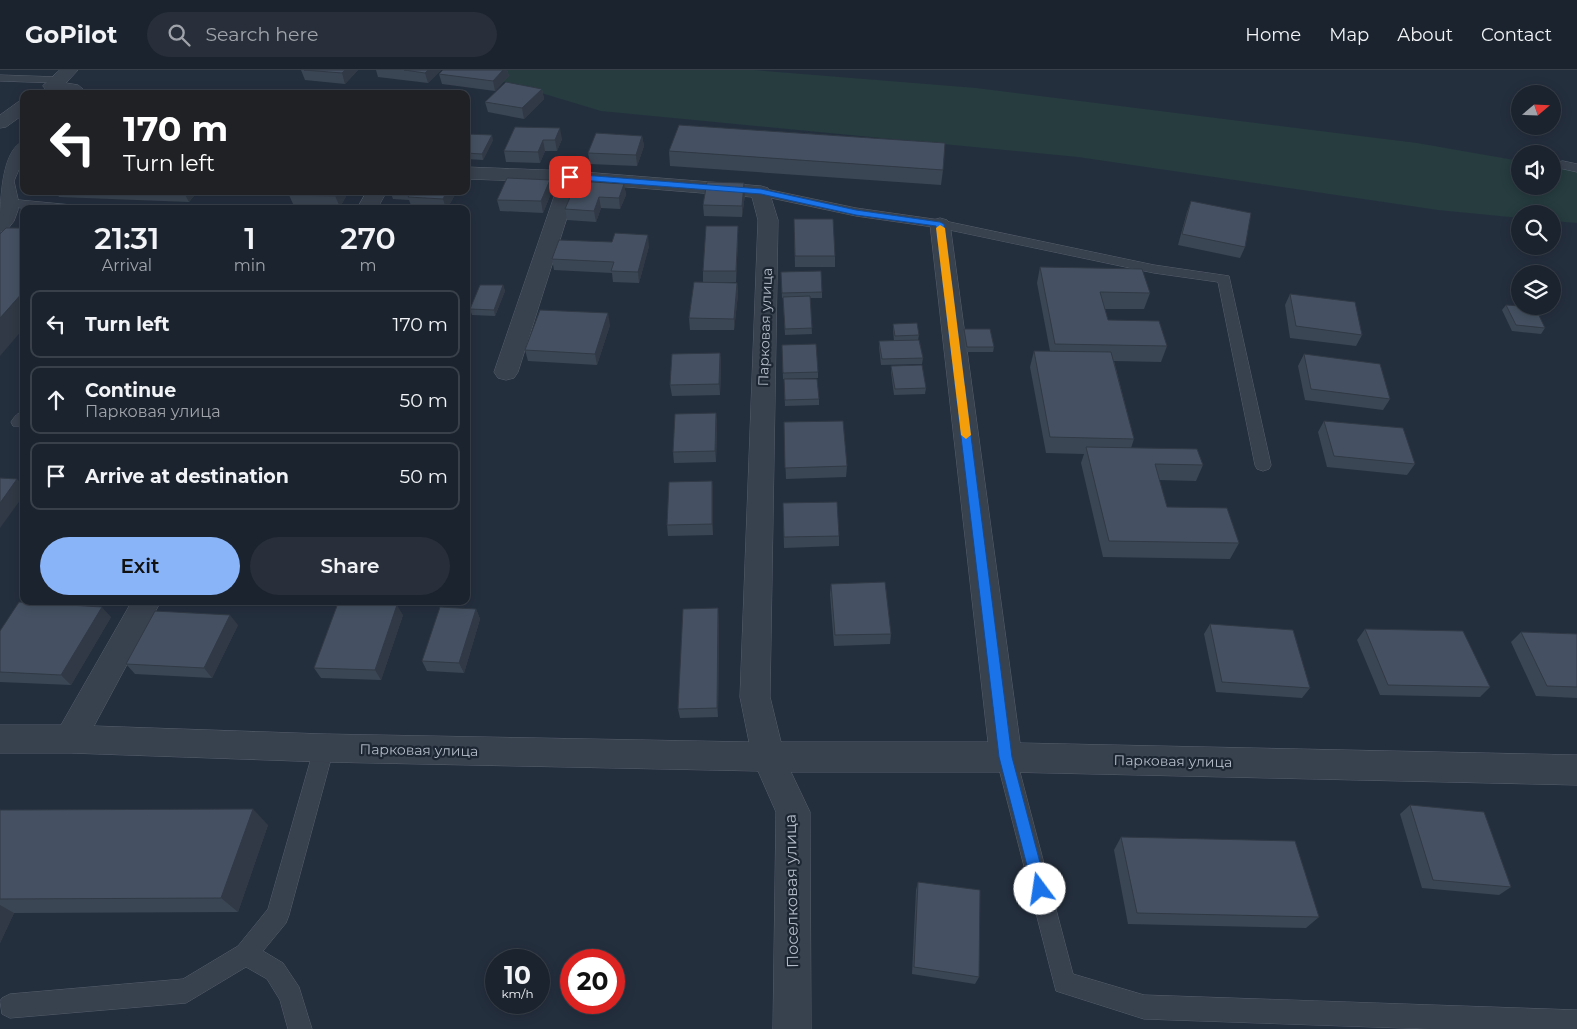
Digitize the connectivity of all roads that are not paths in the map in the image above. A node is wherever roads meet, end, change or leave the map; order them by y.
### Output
1 (0, 78) edge
2 (55, 82) edge
3 (74, 90) edge
4 (20, 109) edge
5 (0, 123) edge
6 (20, 151) edge
7 (1563, 165) dead end
8 (1577, 168) edge
9 (470, 172) edge
10 (570, 177) junction
11 (2, 180) edge
12 (761, 192) junction
13 (9, 203) junction
14 (30, 205) edge
15 (940, 224) junction
16 (0, 226) edge
17 (506, 372) dead end
18 (1263, 465) dead end
19 (145, 605) edge
20 (0, 739) edge
21 (70, 739) junction
22 (324, 748) junction
23 (768, 757) junction
24 (1006, 757) junction
25 (1577, 770) edge
26 (246, 954) junction
27 (10, 1006) dead end
28 (1577, 1022) edge
29 (300, 1029) edge
30 (792, 1029) edge

1 - 2 lane
2 - 3 street
4 - 5 street
6 - 11 street
7 - 8 lane
9 - 10 street
10 - 12 street
10 - 17 street
11 - 13 street
12 - 15 lane
12 - 23 street, Парковая улица
13 - 14 lane
13 - 16 street
15 - 18 lane
15 - 24 street
19 - 21 street
20 - 21 street, Парковая улица
21 - 22 street, Парковая улица
22 - 23 street, Парковая улица
22 - 26 lane
23 - 24 street, Парковая улица
23 - 30 street, Поселковая улица
24 - 25 street, Парковая улица
24 - 28 lane
26 - 27 lane
26 - 29 lane

